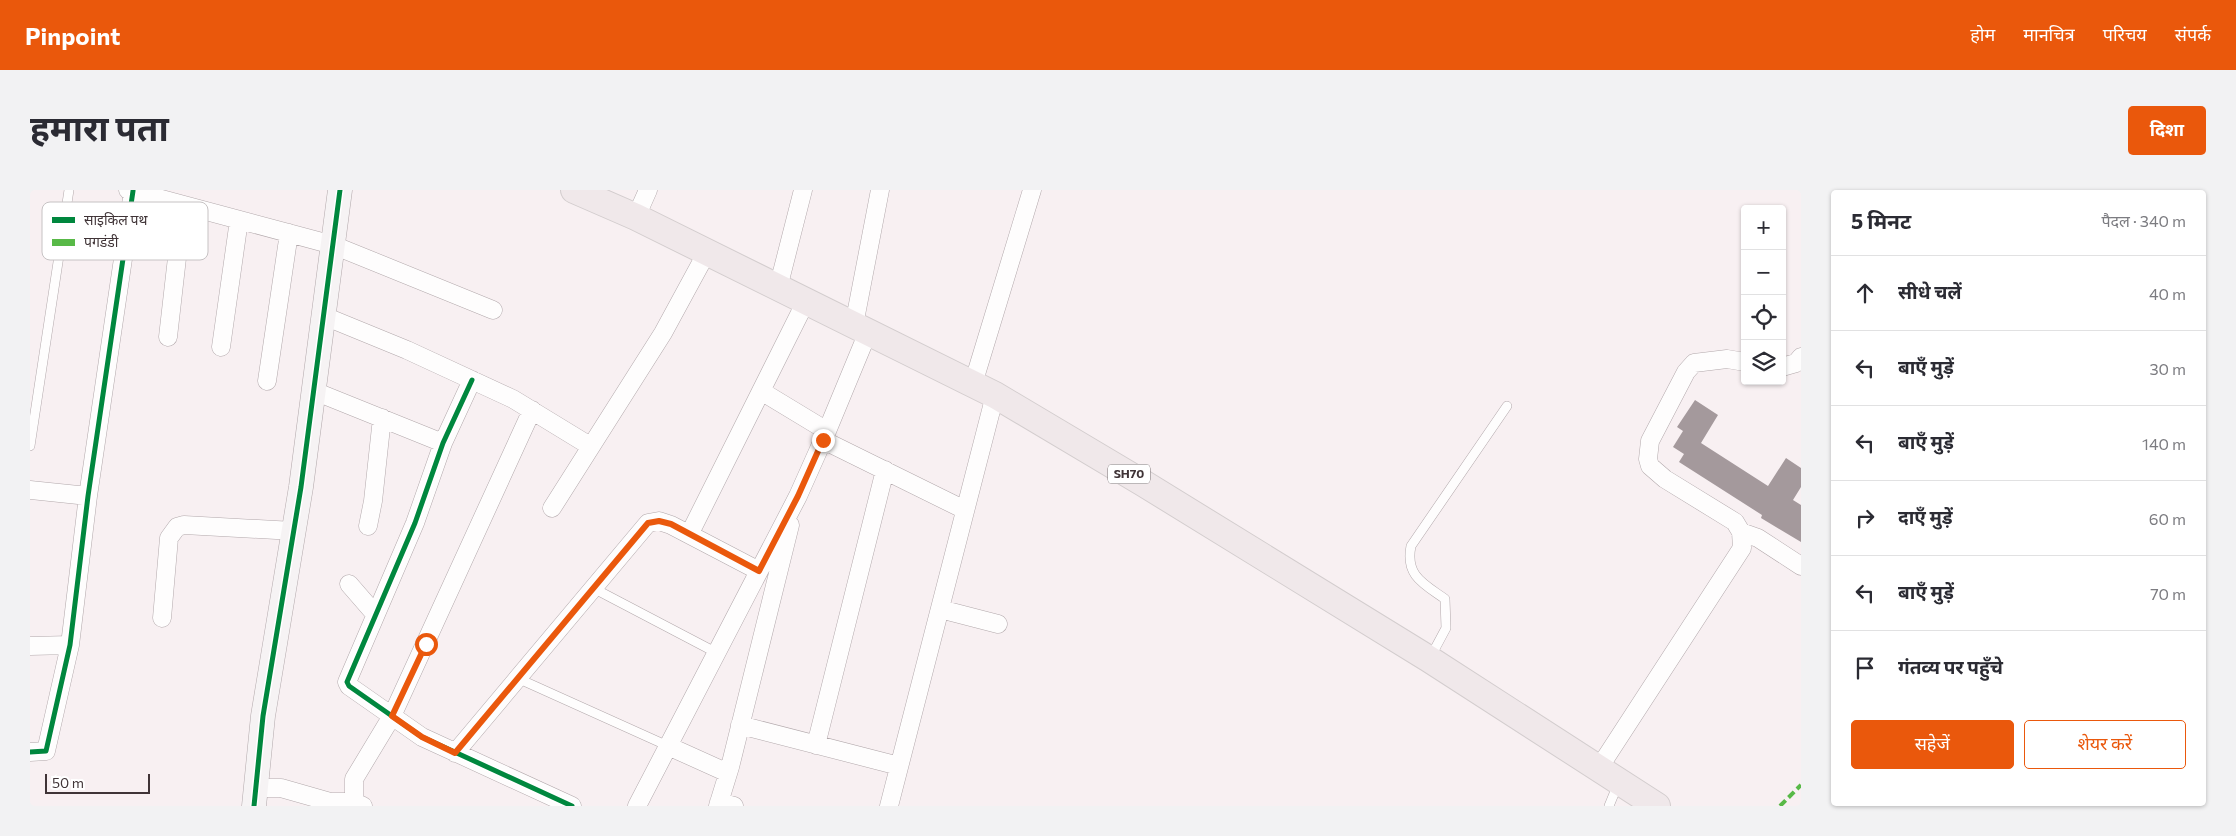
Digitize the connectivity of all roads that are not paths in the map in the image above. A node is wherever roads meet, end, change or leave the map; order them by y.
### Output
1 (340, 190) edge
2 (574, 190) edge
3 (648, 190) edge
4 (803, 190) edge
5 (880, 190) edge
6 (1032, 190) edge
7 (130, 191) edge
8 (172, 202) edge
9 (208, 212) edge
10 (636, 217) junction
11 (239, 220) junction
12 (289, 233) junction
13 (333, 245) junction
14 (707, 252) junction
15 (58, 260) edge
16 (120, 260) edge
17 (177, 260) edge
18 (778, 288) junction
19 (806, 301) junction
20 (493, 310) dead end
21 (324, 316) junction
22 (861, 329) junction
23 (168, 337) dead end
24 (221, 347) dead end
25 (1801, 357) edge
26 (1741, 361) edge
27 (1786, 366) edge
28 (472, 380) junction
29 (267, 381) dead end
30 (984, 390) junction
31 (314, 391) junction
32 (761, 391) junction
33 (1506, 406) dead end
34 (532, 410) junction
35 (382, 418) junction
36 (825, 435) junction
37 (443, 443) junction
38 (30, 446) edge
39 (590, 446) junction
40 (885, 470) junction
41 (30, 490) edge
42 (88, 496) junction
43 (798, 496) junction
44 (552, 508) dead end
45 (965, 510) junction
46 (368, 526) dead end
47 (294, 531) junction
48 (1741, 532) junction
49 (690, 533) junction
50 (1801, 566) edge
51 (759, 571) junction
52 (349, 584) dead end
53 (593, 588) junction
54 (940, 609) junction
55 (375, 614) junction
56 (162, 618) dead end
57 (998, 624) dead end
58 (70, 645) junction
59 (30, 646) edge
60 (717, 653) junction
61 (1429, 659) junction
62 (517, 678) junction
63 (392, 716) junction
64 (740, 725) junction
65 (816, 745) junction
66 (668, 746) junction
67 (30, 752) edge
68 (455, 753) junction
69 (899, 766) junction
70 (728, 773) junction
71 (1609, 775) junction
72 (255, 797) edge
73 (358, 804) edge
74 (562, 804) edge
75 (724, 805) edge
76 (637, 806) edge
77 (888, 806) edge
78 (1609, 806) edge
79 (1657, 806) edge

1 - 13 street
2 - 10 main road, SH70
3 - 10 street
4 - 18 street
5 - 22 street
6 - 30 street
7 - 8 street
9 - 11 street
10 - 14 main road, SH70
11 - 12 street
11 - 24 street
12 - 13 street
12 - 29 street
13 - 20 street
13 - 21 street
14 - 18 main road, SH70
14 - 39 street
15 - 38 lane
16 - 42 street
17 - 23 street
18 - 19 main road, SH70
19 - 22 main road, SH70
19 - 32 street
21 - 28 street
21 - 31 street
22 - 30 main road, SH70
22 - 36 street
25 - 27 street
26 - 48 street
28 - 34 street
28 - 37 street
30 - 45 street
30 - 61 main road, SH70
31 - 35 street
31 - 47 street
32 - 36 street
32 - 49 street
33 - 61 lane
34 - 39 street
34 - 63 street
35 - 37 street
35 - 46 street
36 - 40 street
36 - 43 street
37 - 55 street
39 - 44 street
40 - 45 street
40 - 65 street
41 - 42 street
42 - 58 street
43 - 51 street
43 - 64 street
45 - 54 street
47 - 56 street
47 - 72 street
48 - 50 street
48 - 71 street
49 - 51 street
49 - 53 street
51 - 60 street
52 - 55 street
53 - 60 lane
53 - 62 street
54 - 57 street
54 - 69 street
55 - 63 street
58 - 59 street
58 - 67 street
60 - 66 street
61 - 71 main road, SH70
62 - 66 lane
62 - 68 street
63 - 68 street
63 - 73 street
64 - 65 street
64 - 70 street
65 - 69 street
66 - 70 street
66 - 76 street
68 - 74 street
69 - 77 street
70 - 75 street
71 - 78 lane
71 - 79 main road, SH70
72 - 73 street

